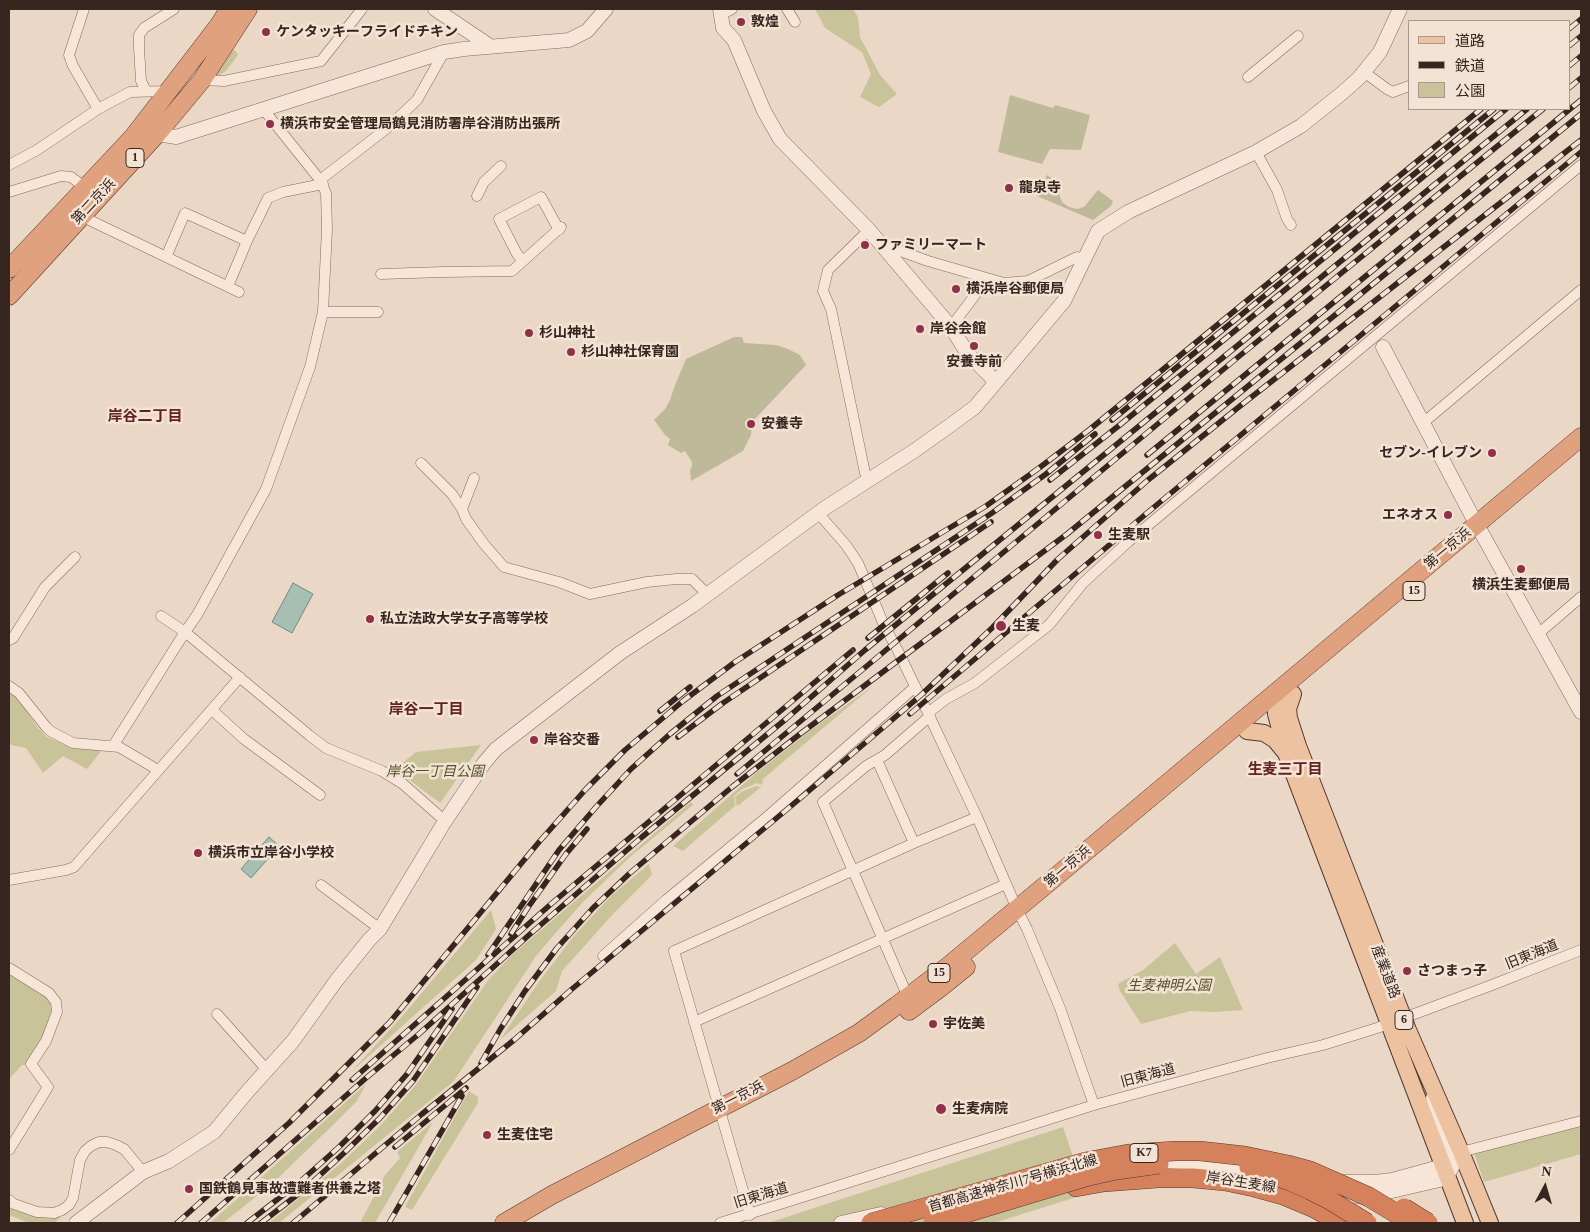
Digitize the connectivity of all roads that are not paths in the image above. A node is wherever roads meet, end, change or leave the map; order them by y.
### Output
1 (84, 9) edge
2 (174, 9) edge
3 (229, 9) edge
4 (248, 9) edge
5 (362, 9) edge
6 (435, 9) edge
7 (606, 9) edge
8 (787, 9) edge
9 (1400, 9) edge
10 (724, 11) edge
11 (795, 22) dead end
12 (1298, 36) dead end
13 (490, 46) junction
14 (444, 52) junction
15 (1364, 72) junction
16 (1248, 77) dead end
17 (202, 80) junction
18 (1408, 86) edge
19 (146, 91) junction
20 (169, 91) junction
21 (98, 109) junction
22 (264, 110) junction
23 (150, 130) junction
24 (1256, 152) junction
25 (9, 165) edge
26 (1581, 165) edge
27 (501, 166) dead end
28 (322, 182) junction
29 (86, 188) junction
30 (9, 192) edge
31 (478, 196) dead end
32 (81, 216) junction
33 (1291, 225) dead end
34 (869, 230) junction
35 (247, 241) junction
36 (880, 243) junction
37 (166, 257) junction
38 (1084, 258) junction
39 (523, 261) junction
40 (9, 269) edge
41 (381, 274) dead end
42 (987, 279) junction
43 (228, 286) junction
44 (1581, 290) edge
45 (240, 292) dead end
46 (9, 296) edge
47 (323, 312) junction
48 (378, 312) dead end
49 (951, 327) junction
50 (1379, 342) junction
51 (996, 382) junction
52 (1423, 423) junction
53 (1581, 436) edge
54 (1581, 452) edge
55 (421, 463) dead end
56 (474, 478) dead end
57 (868, 479) junction
58 (462, 509) junction
59 (818, 513) junction
60 (1480, 529) junction
61 (75, 557) dead end
62 (708, 595) junction
63 (1581, 597) edge
64 (161, 616) dead end
65 (185, 632) junction
66 (1538, 634) junction
67 (9, 640) edge
68 (240, 677) junction
69 (9, 686) edge
70 (915, 687) junction
71 (1286, 692) junction
72 (212, 710) junction
73 (1581, 712) edge
74 (929, 714) junction
75 (1273, 714) junction
76 (1244, 726) junction
77 (113, 746) junction
78 (1292, 751) junction
79 (877, 760) junction
80 (158, 770) junction
81 (320, 795) dead end
82 (976, 817) junction
83 (445, 821) junction
84 (914, 843) junction
85 (852, 872) junction
86 (9, 880) edge
87 (1006, 884) junction
88 (321, 885) dead end
89 (1019, 915) junction
90 (380, 929) junction
91 (882, 939) junction
92 (1581, 950) edge
93 (603, 956) dead end
94 (9, 968) edge
95 (908, 997) junction
96 (217, 1014) dead end
97 (694, 1022) junction
98 (1397, 1022) junction
99 (1424, 1068) junction
100 (267, 1070) junction
101 (1094, 1105) junction
102 (720, 1114) junction
103 (1581, 1121) edge
104 (9, 1150) edge
105 (1461, 1152) junction
106 (1084, 1162) junction
107 (1216, 1164) junction
108 (1448, 1170) junction
109 (1310, 1171) junction
110 (143, 1172) junction
111 (1424, 1178) junction
112 (1474, 1183) junction
113 (9, 1200) edge
114 (750, 1215) junction
115 (76, 1223) edge
116 (504, 1223) edge
117 (527, 1223) edge
118 (720, 1223) edge
119 (841, 1223) edge
120 (871, 1223) edge
121 (922, 1223) edge
122 (933, 1223) edge
123 (940, 1223) edge
124 (1341, 1223) edge
125 (1367, 1223) edge
126 (1391, 1223) edge
127 (1412, 1223) edge
128 (1416, 1223) edge
129 (1428, 1223) edge
130 (1465, 1223) edge
131 (1490, 1223) edge

1 - 21 street
2 - 19 street
3 - 20 highway, 第二京浜 / 1
4 - 17 highway, 第二京浜 / 1
5 - 17 street
6 - 13 street
7 - 13 street
8 - 11 street
9 - 15 street
10 - 34 street
12 - 16 street
13 - 14 street
14 - 22 street
14 - 28 street
15 - 18 street
15 - 24 street
17 - 23 highway, 第二京浜 / 1
19 - 20 street
19 - 21 street
20 - 23 highway, 第二京浜 / 1
21 - 25 street
22 - 23 street
22 - 28 street
23 - 29 highway, 第二京浜 / 1
23 - 32 highway, 第二京浜 / 1
24 - 33 street
24 - 38 street
26 - 50 street
27 - 31 street
28 - 35 street
28 - 47 street
29 - 30 street
29 - 40 highway, 第二京浜 / 1
32 - 37 street
32 - 46 highway, 第二京浜 / 1
34 - 36 street
34 - 57 street
35 - 37 street
35 - 43 street
36 - 42 street
36 - 49 street
37 - 43 street
38 - 42 street
38 - 51 street
39 - 39 street
39 - 41 street
42 - 49 street
43 - 45 street
44 - 52 street
47 - 48 street
47 - 65 street
49 - 51 street
50 - 52 street
50 - 74 street
51 - 57 street
52 - 60 street
53 - 60 highway, 第一京浜 / 15
54 - 60 highway, 第一京浜 / 15
55 - 58 street
56 - 58 street
57 - 59 street
58 - 62 street
59 - 62 street
59 - 70 street
60 - 66 street
60 - 71 highway, 第一京浜 / 15
61 - 67 street
62 - 83 street
63 - 66 street
64 - 65 street
65 - 68 street
65 - 77 street
66 - 73 street
68 - 72 street
68 - 83 street
69 - 77 street
70 - 74 street
70 - 93 street
71 - 75 highway, 第一京浜 / 15
71 - 76 highway, 第一京浜 / 15
71 - 78 main road, 産業道路 / 6
72 - 80 street
72 - 81 street
74 - 79 street
74 - 82 street
75 - 76 highway, 第一京浜 / 15
75 - 78 main road, 産業道路 / 6
76 - 78 main road, 産業道路 / 6
76 - 89 highway, 第一京浜 / 15
77 - 80 street
78 - 98 main road, 産業道路 / 6
79 - 84 street
79 - 85 street
80 - 86 street
82 - 84 street
82 - 87 street
83 - 90 street
84 - 85 street
85 - 91 street
85 - 97 street
87 - 89 street
87 - 91 street
88 - 90 street
89 - 95 highway, 第一京浜 / 15
89 - 101 street
89 - 102 highway, 第一京浜 / 15
90 - 100 street
91 - 95 street
91 - 97 street
92 - 98 street, 旧東海道
94 - 104 street
95 - 102 highway, 第一京浜 / 15
96 - 100 street
97 - 102 street
98 - 99 main road, 産業道路 / 6
98 - 101 street, 旧東海道
98 - 108 main road, 産業道路 / 6
99 - 105 main road, 産業道路 / 6
99 - 108 street
100 - 110 street
101 - 114 street, 旧東海道
102 - 114 street
102 - 116 highway, 第一京浜 / 15
102 - 117 highway, 第一京浜 / 15
103 - 105 street
105 - 112 main road, 産業道路 / 6
106 - 109 highway, 首都高速神奈川7号横浜北線 / K7, bridge
106 - 120 highway, 首都高速神奈川7号横浜北線 / K7, bridge
106 - 125 highway, bridge
107 - 122 highway, 首都高速神奈川7号横浜北線 / K7, bridge
107 - 126 highway, 首都高速神奈川7号横浜北線 / K7, bridge
107 - 128 highway, bridge
108 - 111 street, 岸谷生麦線
108 - 112 street
108 - 130 main road, 産業道路 / 6
109 - 127 highway, 首都高速神奈川7号横浜北線 / K7, bridge
109 - 129 highway, bridge
110 - 113 street
110 - 115 street
111 - 119 street, 岸谷生麦線, bridge
111 - 121 street, 岸谷生麦線, bridge
112 - 131 main road, 産業道路 / 6
114 - 118 street, 旧東海道
123 - 124 highway, bridge

